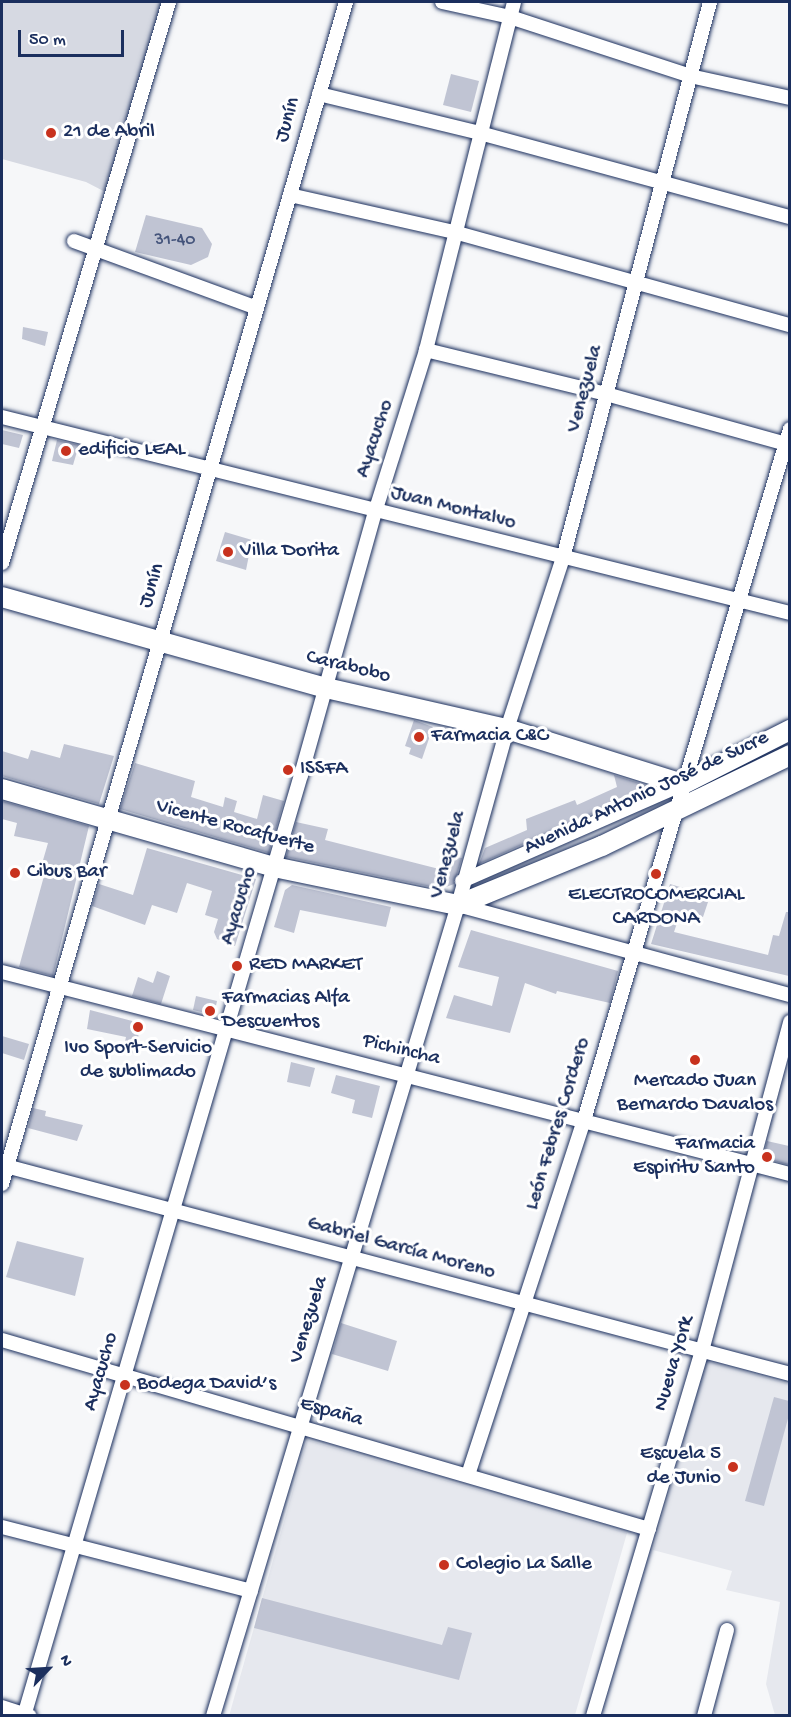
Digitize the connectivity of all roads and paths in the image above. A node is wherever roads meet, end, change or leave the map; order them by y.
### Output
1 (169, 2) edge
2 (346, 2) edge
3 (442, 2) edge
4 (514, 2) edge
5 (710, 2) edge
6 (510, 17) junction
7 (690, 76) junction
8 (319, 94) junction
9 (789, 99) edge
10 (480, 133) junction
11 (663, 183) junction
12 (290, 195) junction
13 (789, 217) edge
14 (454, 232) junction
15 (74, 241) dead end
16 (96, 248) junction
17 (636, 280) junction
18 (254, 308) junction
19 (789, 325) edge
20 (426, 350) junction
21 (606, 394) junction
22 (2, 417) edge
23 (789, 429) edge
24 (41, 430) junction
25 (787, 445) edge
26 (209, 470) junction
27 (375, 510) junction
28 (563, 558) junction
29 (2, 563) edge
30 (2, 597) edge
31 (738, 600) junction
32 (789, 613) edge
33 (158, 641) junction
34 (326, 688) junction
35 (507, 729) junction
36 (789, 730) edge
37 (789, 755) edge
38 (683, 784) junction
39 (2, 789) edge
40 (675, 812) junction
41 (109, 818) junction
42 (274, 867) junction
43 (462, 881) junction
44 (458, 904) junction
45 (632, 955) junction
46 (2, 972) edge
47 (58, 988) junction
48 (789, 994) edge
49 (789, 1022) edge
50 (225, 1028) junction
51 (407, 1074) junction
52 (584, 1120) junction
53 (752, 1164) junction
54 (4, 1166) edge
55 (789, 1174) edge
56 (2, 1184) edge
57 (171, 1209) junction
58 (351, 1257) junction
59 (523, 1303) junction
60 (2, 1340) edge
61 (702, 1351) junction
62 (789, 1374) edge
63 (123, 1378) junction
64 (300, 1426) junction
65 (468, 1475) junction
66 (2, 1527) edge
67 (649, 1529) junction
68 (74, 1545) junction
69 (251, 1591) junction
70 (727, 1630) dead end
71 (2, 1707) edge
72 (26, 1715) edge
73 (213, 1716) edge
74 (593, 1716) edge
75 (704, 1716) edge

1 - 16 street
2 - 8 street, Junín
3 - 6 street
4 - 6 street, Ayacucho
5 - 7 street, Venezuela
6 - 7 street
6 - 10 street, Ayacucho
7 - 9 street
7 - 11 street, Venezuela
8 - 10 street
8 - 12 street, Junín
10 - 11 street
10 - 14 street, Ayacucho
11 - 13 street
11 - 17 street, Venezuela
12 - 14 street
12 - 18 street, Junín
14 - 17 street
14 - 20 street, Ayacucho
15 - 16 street
16 - 18 street
16 - 24 street
17 - 19 street
17 - 21 street, Venezuela
18 - 26 street, Junín
20 - 21 street
20 - 27 street, Ayacucho
21 - 25 street
21 - 28 street, Venezuela
22 - 24 street, Juan Montalvo
23 - 25 street, León Febres Cordero
24 - 26 street, Juan Montalvo
24 - 29 street
25 - 31 street, León Febres Cordero
26 - 27 street, Juan Montalvo
26 - 33 street, Junín
27 - 28 street, Juan Montalvo
27 - 34 street, Ayacucho
28 - 31 street, Juan Montalvo
28 - 35 street, Venezuela
30 - 33 main road, Carabobo
31 - 32 street, Juan Montalvo
31 - 38 street, León Febres Cordero
33 - 34 main road, Carabobo
33 - 41 street, Junín
34 - 35 main road, Carabobo
34 - 42 street, Ayacucho
35 - 38 main road, Carabobo
35 - 43 street, Venezuela
36 - 38 main road, Avenida Antonio José de Sucre
37 - 40 main road, Avenida Antonio José de Sucre
38 - 40 street, León Febres Cordero
38 - 43 street, Avenida Antonio José de Sucre
39 - 41 main road, Vicente Rocafuerte
40 - 44 main road, Avenida Antonio José de Sucre
40 - 45 street, León Febres Cordero
41 - 42 main road, Vicente Rocafuerte
41 - 47 street, Junín
42 - 44 main road, Vicente Rocafuerte
42 - 50 street, Ayacucho
43 - 44 street, Venezuela
44 - 45 street
44 - 51 street, Venezuela
45 - 48 street
45 - 52 street, León Febres Cordero
46 - 47 street, Pichincha
47 - 50 street, Pichincha
47 - 54 street, Junín
49 - 53 street, Nueva York
50 - 51 street, Pichincha
50 - 57 street, Ayacucho
51 - 52 street, Pichincha
51 - 58 street, Venezuela
52 - 53 street, Pichincha
52 - 59 street, León Febres Cordero
53 - 55 street, Pichincha
53 - 61 street, Nueva York
54 - 56 street, Junín
54 - 57 street, Gabriel García Moreno
57 - 58 street, Gabriel García Moreno
57 - 63 street, Ayacucho
58 - 59 street, Gabriel García Moreno
58 - 64 street, Venezuela
59 - 61 street, Gabriel García Moreno
59 - 65 street, León Febres Cordero
60 - 63 street, España
61 - 62 street, Gabriel García Moreno
61 - 67 street, Nueva York
63 - 64 street, España
63 - 68 street, Ayacucho
64 - 65 street, España
64 - 69 street, Venezuela
65 - 67 street, España
66 - 68 street
67 - 74 street, Nueva York
68 - 69 street
68 - 72 street, Ayacucho
69 - 73 street, Venezuela
70 - 75 street
71 - 72 street

